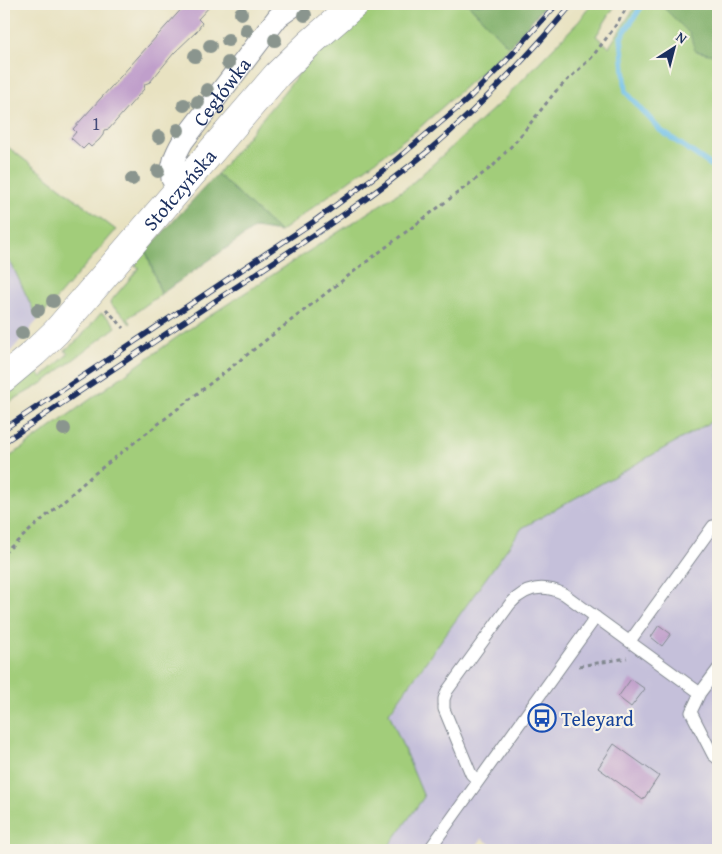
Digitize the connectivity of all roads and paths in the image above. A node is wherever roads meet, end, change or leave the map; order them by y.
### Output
1 (296, 4) edge
2 (356, 4) edge
3 (629, 4) edge
4 (180, 188) junction
5 (116, 318) dead end
6 (124, 328) dead end
7 (4, 378) edge
8 (713, 526) dead end
9 (4, 553) edge
10 (596, 617) junction
11 (634, 644) junction
12 (575, 666) dead end
13 (718, 669) edge
14 (700, 693) junction
15 (718, 759) edge
16 (478, 781) junction
17 (428, 850) edge

1 - 4 street, Cegłówka
2 - 4 street, Stołczyńska
3 - 9 path
4 - 7 street, Stołczyńska
5 - 6 path
8 - 11 lane
10 - 11 lane
10 - 16 lane
10 - 16 lane
11 - 12 path
11 - 14 lane
13 - 14 lane
14 - 15 lane
16 - 17 lane

